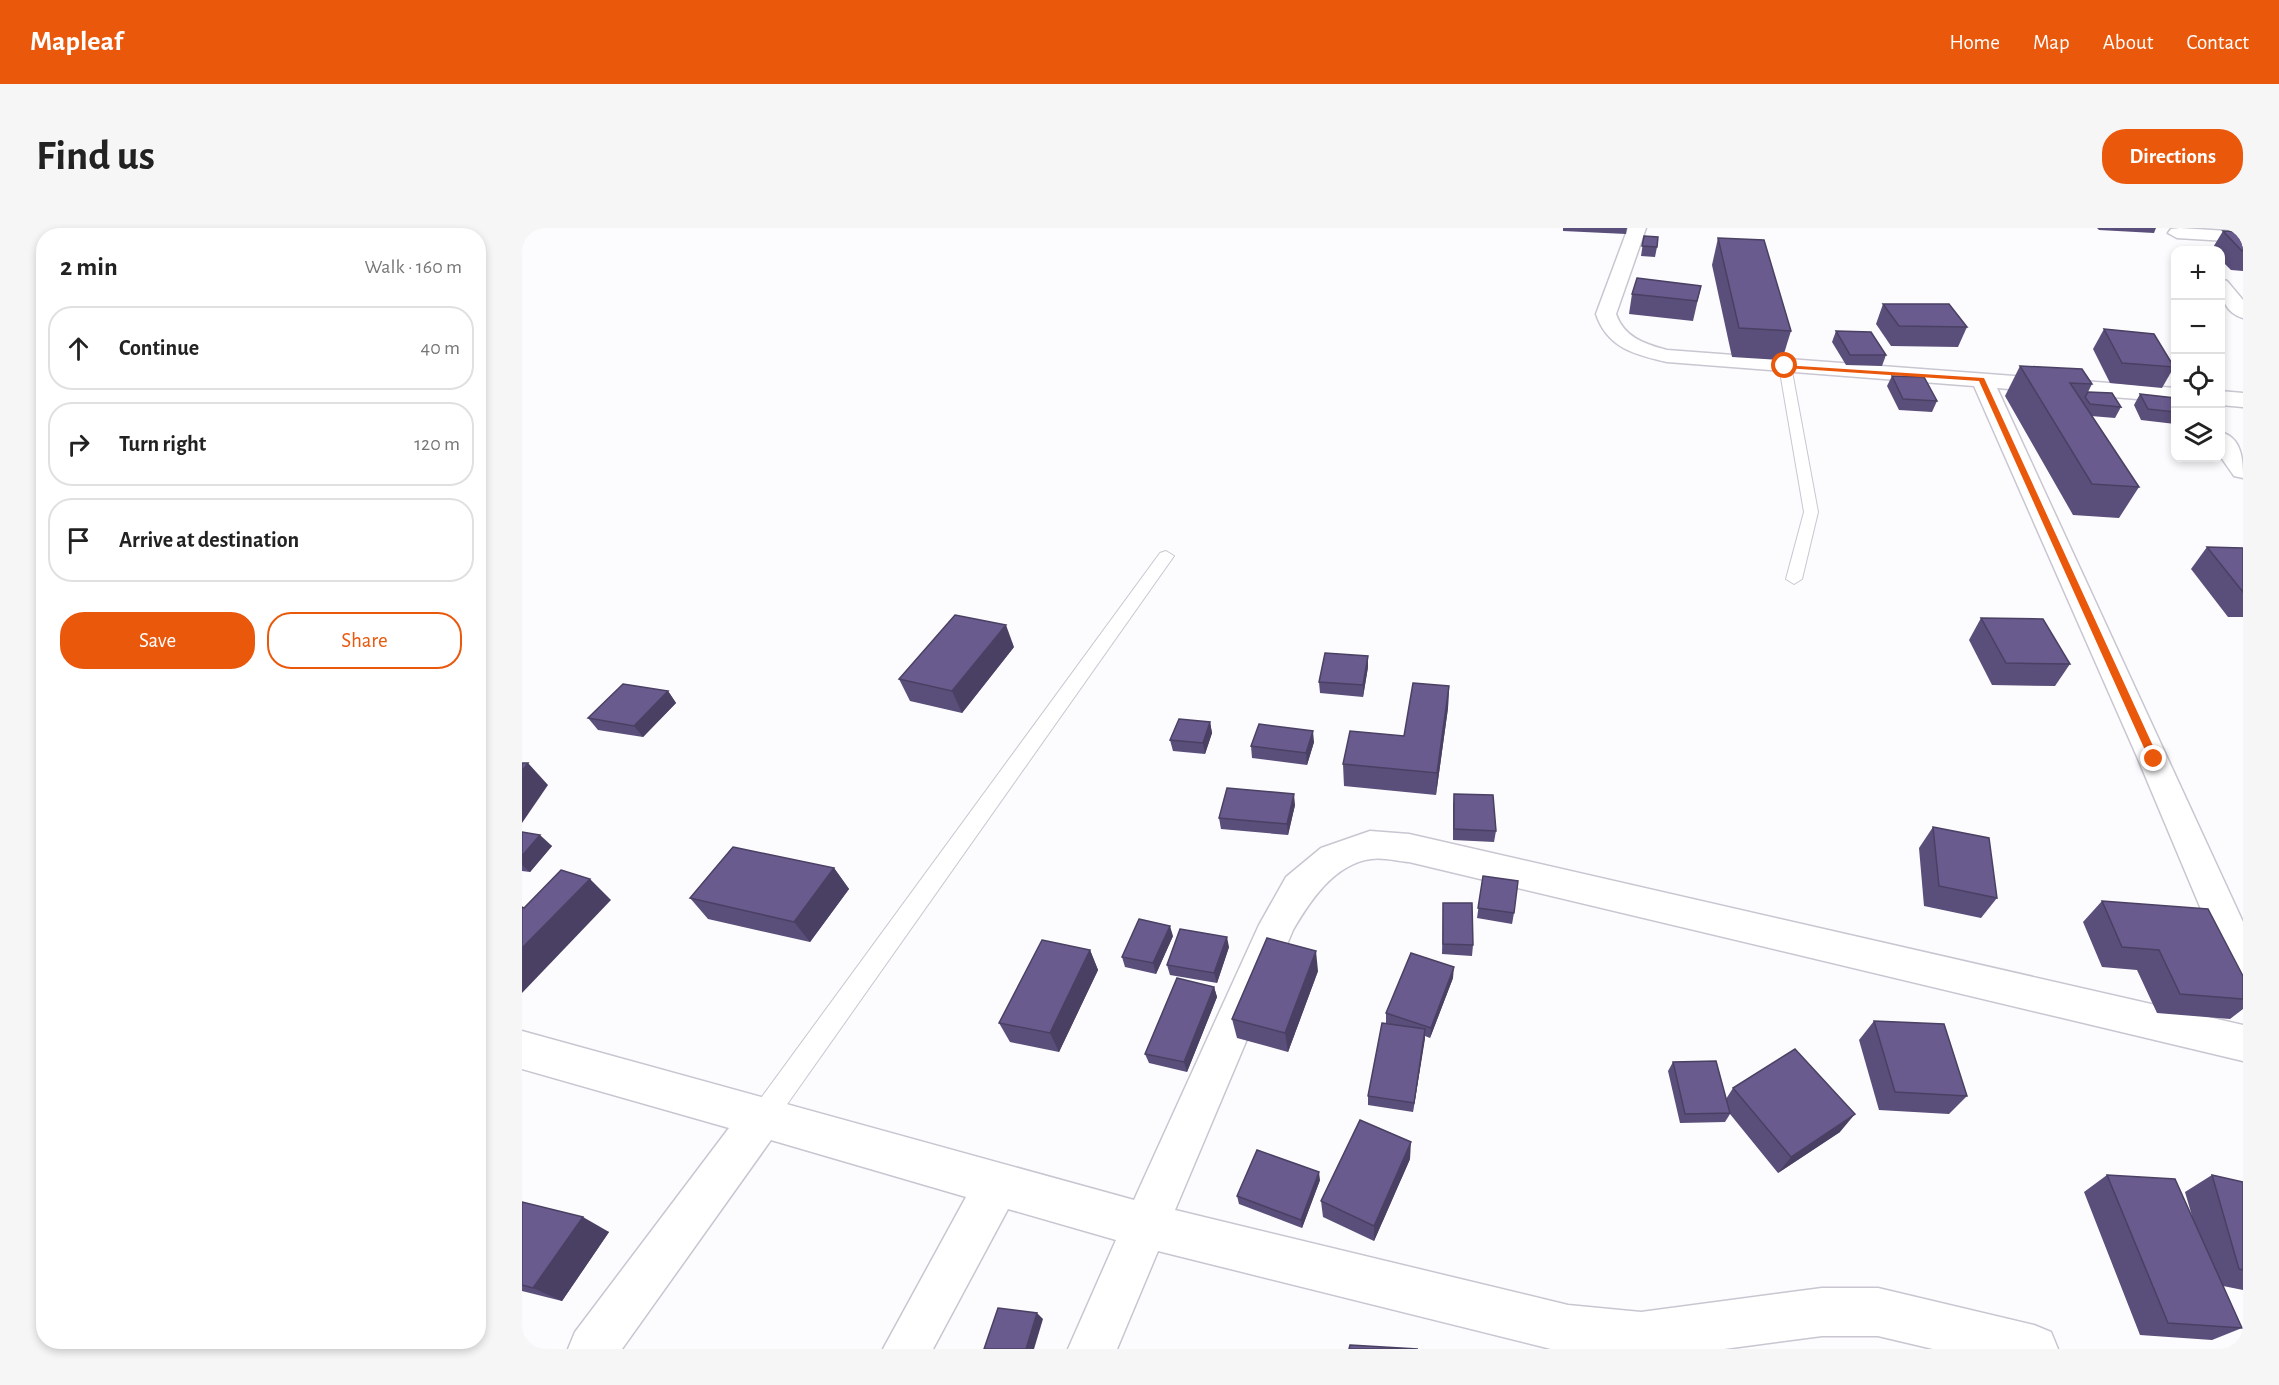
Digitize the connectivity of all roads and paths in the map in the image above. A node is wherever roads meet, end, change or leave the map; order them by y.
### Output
1 (1636, 228) edge
2 (2176, 230) edge
3 (2243, 237) edge
4 (2189, 246) edge
5 (2225, 290) edge
6 (2241, 308) edge
7 (1785, 366) junction
8 (1982, 379) junction
9 (2171, 395) edge
10 (2225, 398) edge
11 (2243, 400) edge
12 (2225, 446) edge
13 (2243, 471) edge
14 (1166, 556) dead end
15 (1794, 579) dead end
16 (2243, 964) edge
17 (2243, 1043) edge
18 (522, 1050) edge
19 (762, 1118) junction
20 (998, 1183) junction
21 (1147, 1226) junction
22 (1642, 1343) edge
23 (592, 1349) edge
24 (907, 1349) edge
25 (1092, 1349) edge
26 (2034, 1349) edge

1 - 7 street
2 - 3 street
2 - 4 street
5 - 6 street
7 - 8 street
7 - 15 lane
8 - 9 street
8 - 16 street
10 - 11 street
12 - 13 street
14 - 19 lane
17 - 21 street
18 - 19 street
19 - 20 street
19 - 23 street
20 - 21 street
20 - 24 street
21 - 22 street
21 - 25 street
22 - 26 street

